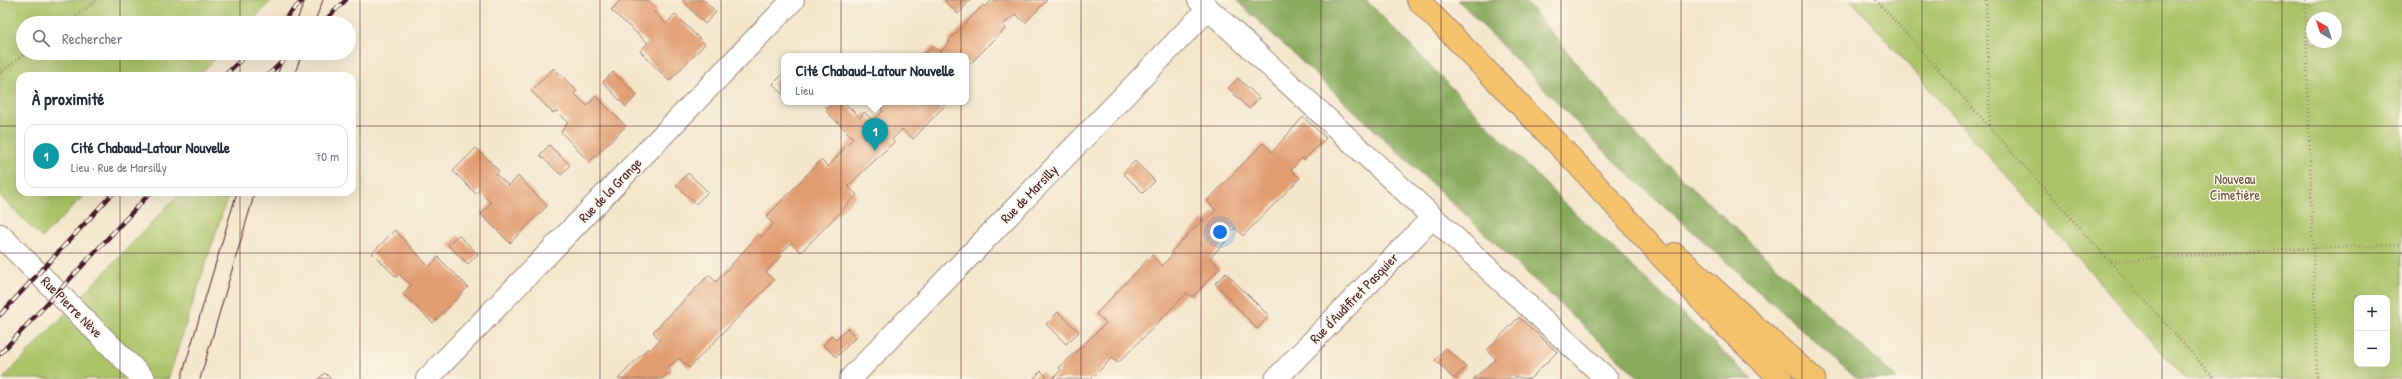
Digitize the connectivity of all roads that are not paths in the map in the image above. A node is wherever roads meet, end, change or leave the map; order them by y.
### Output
1 (793, 0) edge
2 (1418, 0) edge
3 (1204, 4) edge
4 (1578, 165) junction
5 (1432, 218) junction
6 (0, 235) edge
7 (144, 379) edge
8 (427, 379) edge
9 (850, 379) edge
10 (1276, 379) edge
11 (1606, 379) edge
12 (1780, 379) edge
13 (1814, 379) edge

1 - 8 street, Rue de la Grange
2 - 4 main road
3 - 5 street
3 - 9 street, Rue de Marsilly
4 - 12 main road
4 - 13 main road
5 - 10 street, Rue d'Audiffret Pasquier
5 - 11 street
6 - 7 street, Rue Pierre Nève

